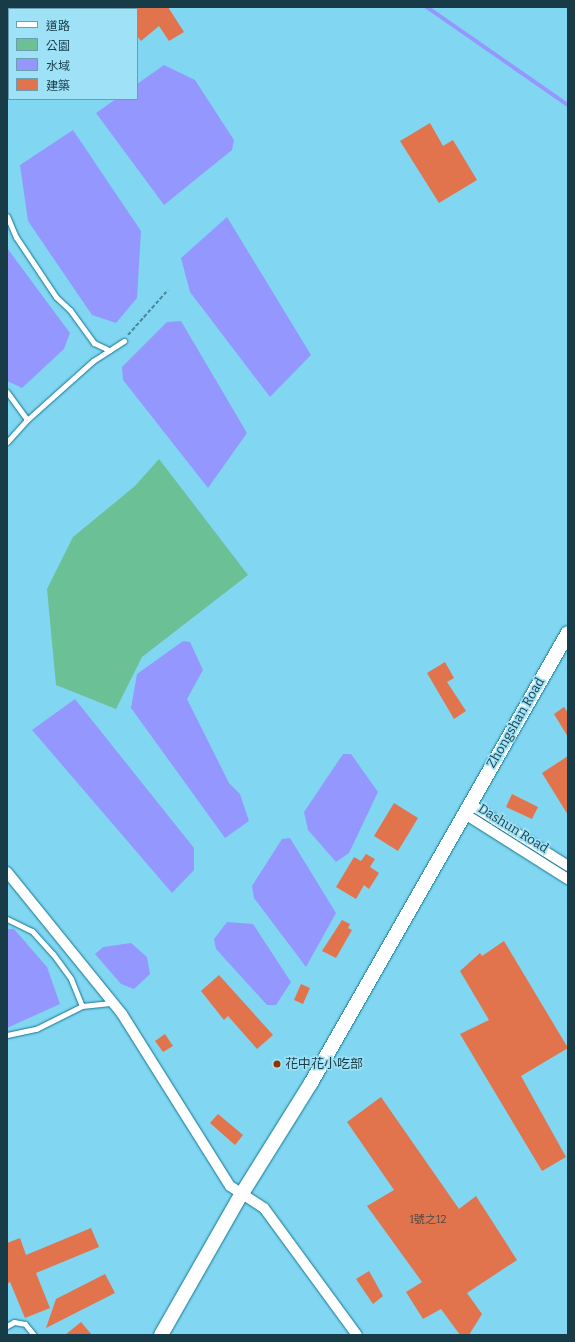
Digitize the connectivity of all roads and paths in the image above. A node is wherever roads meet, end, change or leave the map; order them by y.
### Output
1 (7, 216) edge
2 (8, 223) edge
3 (168, 290) dead end
4 (124, 341) joint
5 (109, 350) junction
6 (7, 392) edge
7 (27, 420) junction
8 (7, 442) edge
9 (568, 633) edge
10 (467, 809) junction
11 (568, 866) edge
12 (7, 872) edge
13 (568, 879) edge
14 (7, 919) edge
15 (114, 1003) junction
16 (82, 1006) junction
17 (7, 1035) edge
18 (241, 1195) junction
19 (7, 1326) edge
20 (34, 1335) edge
21 (161, 1335) edge
22 (357, 1335) edge

1 - 2 lane
2 - 5 lane
3 - 4 path
4 - 5 lane
5 - 7 lane
6 - 7 lane
7 - 8 lane
9 - 10 main road, Zhongshan Road
10 - 11 street, Dashun Road
10 - 13 street, Dashun Road
10 - 18 main road, Zhongshan Road
12 - 15 street
14 - 16 lane
15 - 16 lane
15 - 18 street
16 - 17 lane
18 - 21 main road, Zhongshan Road
18 - 22 street
19 - 20 lane

